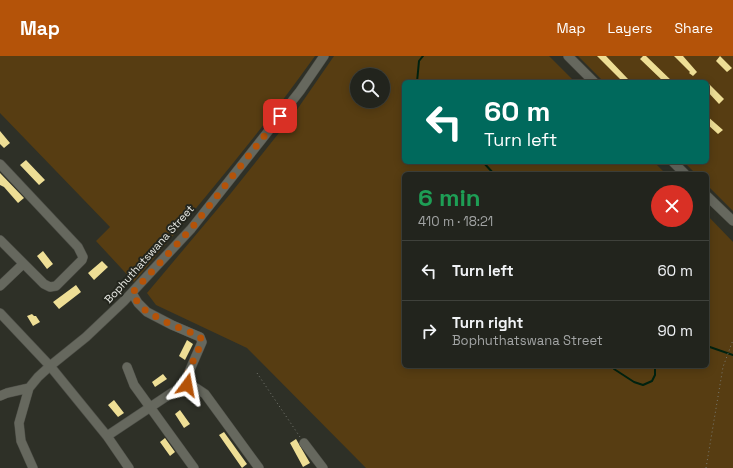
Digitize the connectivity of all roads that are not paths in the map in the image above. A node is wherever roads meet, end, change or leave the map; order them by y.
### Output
1 (324, 56) edge
2 (568, 56) edge
3 (592, 80) edge
4 (0, 164) edge
5 (676, 164) edge
6 (683, 172) edge
7 (709, 198) edge
8 (733, 221) edge
9 (0, 240) edge
10 (23, 264) junction
11 (0, 286) edge
12 (132, 293) junction
13 (0, 313) edge
14 (50, 366) junction
15 (127, 367) dead end
16 (187, 385) junction
17 (29, 388) junction
18 (0, 396) edge
19 (149, 407) junction
20 (107, 436) junction
21 (304, 443) road end
22 (33, 468) edge
23 (129, 468) edge
24 (194, 468) edge
25 (259, 468) edge
26 (323, 468) edge

1 - 12 street, Bophuthatswana Street
2 - 3 street
4 - 10 street
5 - 6 street
7 - 8 street
9 - 10 street
10 - 11 street
12 - 14 street, Bophuthatswana Street
12 - 16 street
13 - 14 street
14 - 17 street, Bophuthatswana Street
14 - 20 street
15 - 19 street
16 - 19 street
16 - 25 street
17 - 18 street
17 - 22 street, Bophuthatswana Street
19 - 20 street
19 - 24 street
20 - 23 street
21 - 26 street

